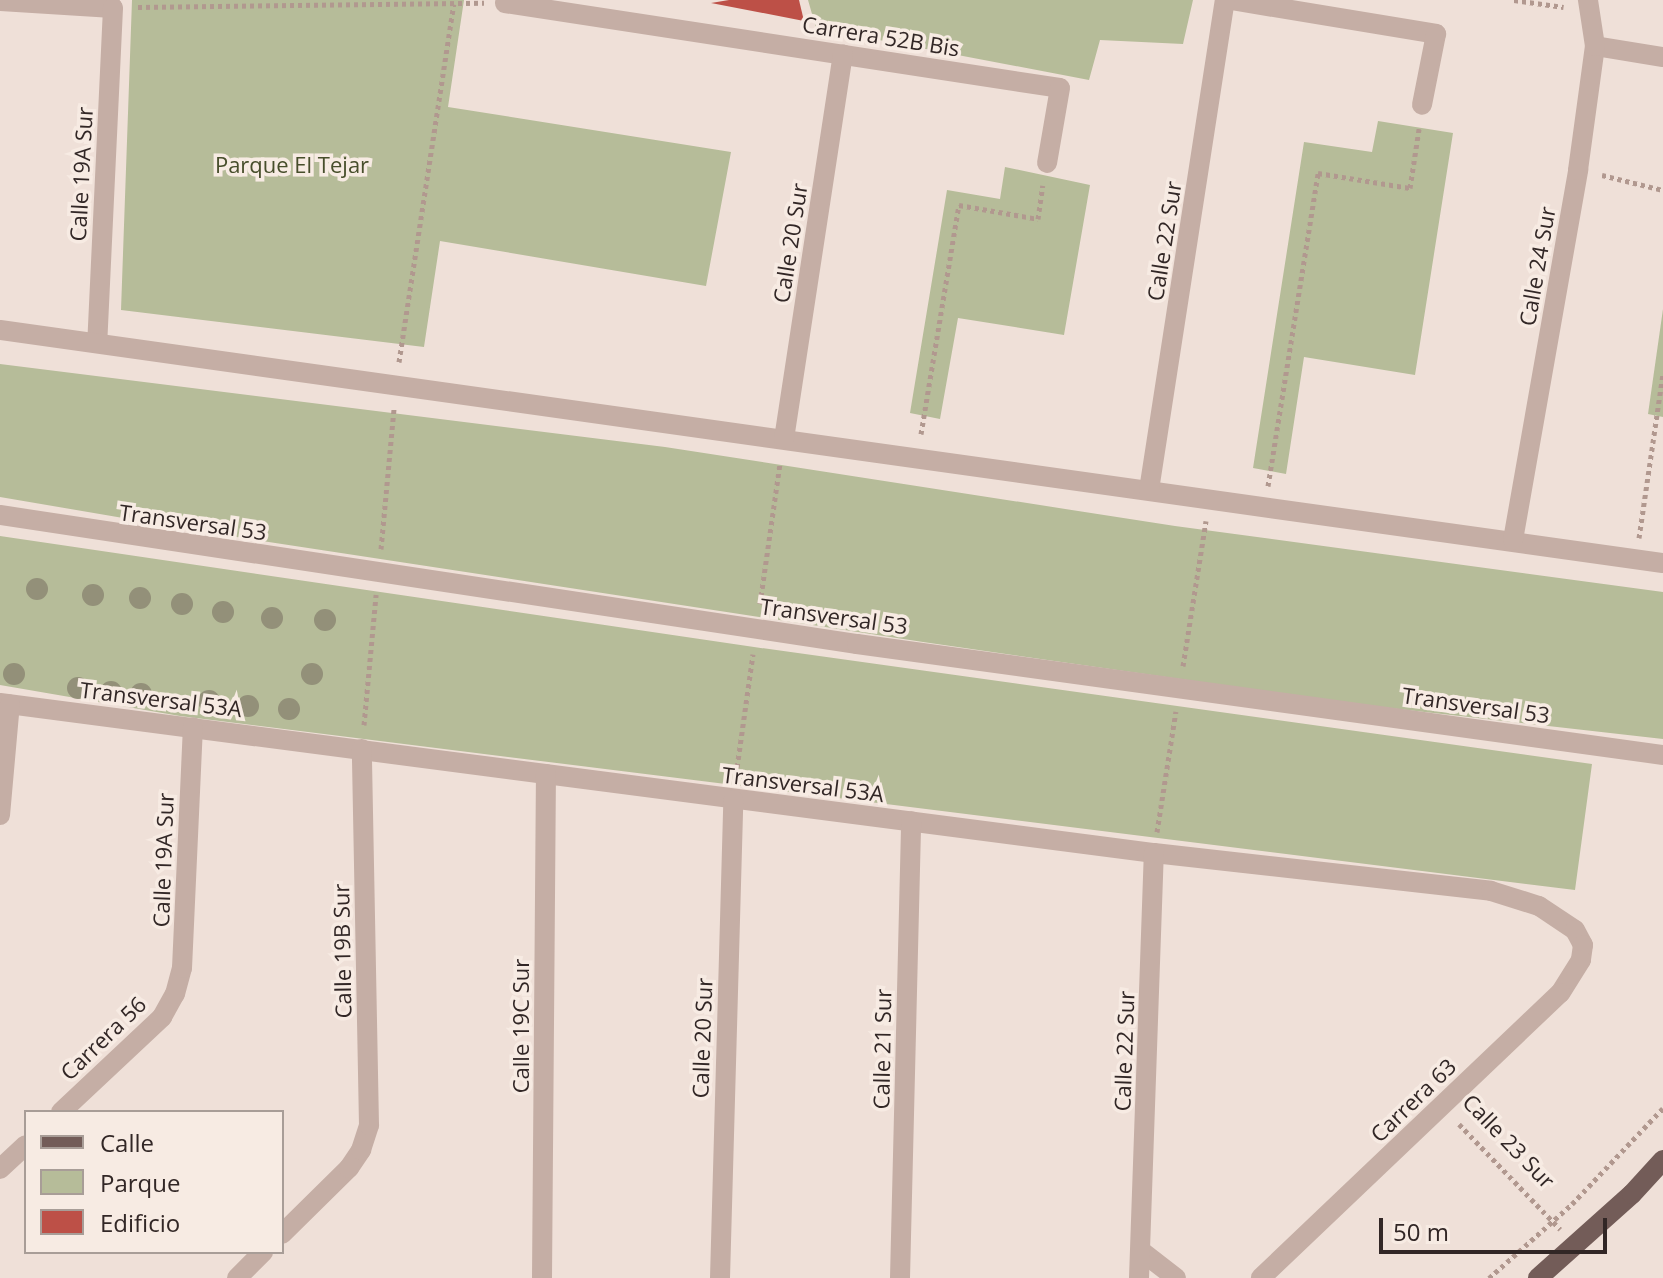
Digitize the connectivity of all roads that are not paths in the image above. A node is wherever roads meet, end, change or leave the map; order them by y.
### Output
1 (1228, 0) edge
2 (0, 1) edge
3 (505, 3) road end
4 (1588, 5) edge
5 (1595, 46) junction
6 (843, 55) junction
7 (1663, 57) edge
8 (1422, 105) road end
9 (1047, 163) road end
10 (0, 330) edge
11 (97, 343) junction
12 (784, 439) junction
13 (1149, 490) junction
14 (0, 515) edge
15 (1513, 540) junction
16 (1663, 563) edge
17 (5, 703) edge
18 (193, 727) junction
19 (362, 749) junction
20 (1663, 755) edge
21 (546, 774) junction
22 (733, 800) junction
23 (0, 815) edge
24 (911, 821) junction
25 (1154, 853) junction
26 (1583, 945) joint
27 (175, 994) joint
28 (63, 1110) edge
29 (24, 1147) edge
30 (1663, 1160) edge
31 (0, 1169) edge
32 (284, 1232) edge
33 (1141, 1251) junction
34 (261, 1254) edge
35 (237, 1278) edge
36 (542, 1278) edge
37 (720, 1278) edge
38 (900, 1278) edge
39 (1139, 1278) edge
40 (1176, 1278) edge
41 (1261, 1278) edge
42 (1538, 1278) edge

1 - 8 street
1 - 13 street, Calle 22 Sur
2 - 11 street, Calle 19A Sur
3 - 6 street, Carrera 52B Bis
4 - 5 street, Calle 24 Sur
5 - 7 street
5 - 15 street, Calle 24 Sur
6 - 9 street, Carrera 52B Bis
6 - 12 street, Calle 20 Sur
10 - 11 street
11 - 12 street
12 - 13 street
13 - 15 street
14 - 20 street, Transversal 53
15 - 16 street
17 - 18 street, Transversal 53A
17 - 23 street
18 - 19 street, Transversal 53A
18 - 27 street, Calle 19A Sur
19 - 21 street, Transversal 53A
19 - 32 street, Calle 19B Sur
21 - 22 street, Transversal 53A
21 - 36 street, Calle 19C Sur
22 - 24 street, Transversal 53A
22 - 37 street, Calle 20 Sur
24 - 25 street, Transversal 53A
24 - 38 street, Calle 21 Sur
25 - 26 street, Transversal 53A
25 - 33 street, Calle 22 Sur
26 - 41 street, Carrera 63
27 - 28 street, Carrera 56
29 - 31 street
30 - 42 main road
33 - 39 street, Calle 22 Sur
33 - 40 street
34 - 35 street

